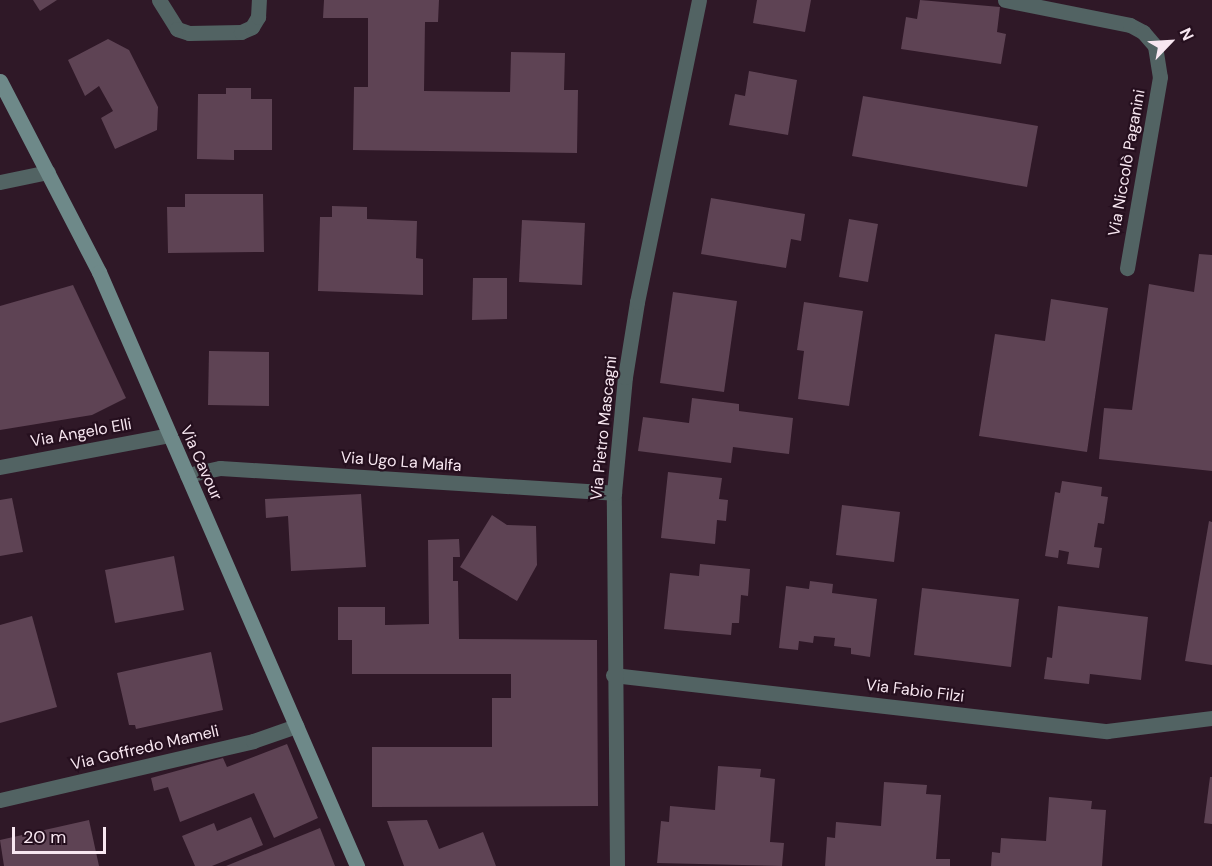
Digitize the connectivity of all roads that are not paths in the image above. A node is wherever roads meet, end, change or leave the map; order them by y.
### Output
1 (159, 0) edge
2 (259, 0) edge
3 (699, 0) edge
4 (1005, 0) edge
5 (0, 81) edge
6 (48, 172) junction
7 (0, 182) edge
8 (1127, 268) dead end
9 (169, 435) junction
10 (0, 467) edge
11 (187, 475) junction
12 (614, 493) junction
13 (613, 675) junction
14 (1212, 718) edge
15 (296, 726) junction
16 (0, 800) edge
17 (357, 866) edge
18 (617, 866) edge

1 - 2 street
3 - 12 street, Via Pietro Mascagni
4 - 8 street, Via Niccolò Paganini
5 - 6 street, Via Cavour
6 - 7 street
6 - 9 street, Via Cavour
9 - 10 street, Via Angelo Elli
9 - 11 street, Via Cavour
11 - 12 street, Via Ugo La Malfa
11 - 15 street, Via Cavour
12 - 13 street, Via Pietro Mascagni
13 - 14 street, Via Fabio Filzi
13 - 18 street, Via Pietro Mascagni
15 - 16 street, Via Goffredo Mameli
15 - 17 street, Via Cavour

